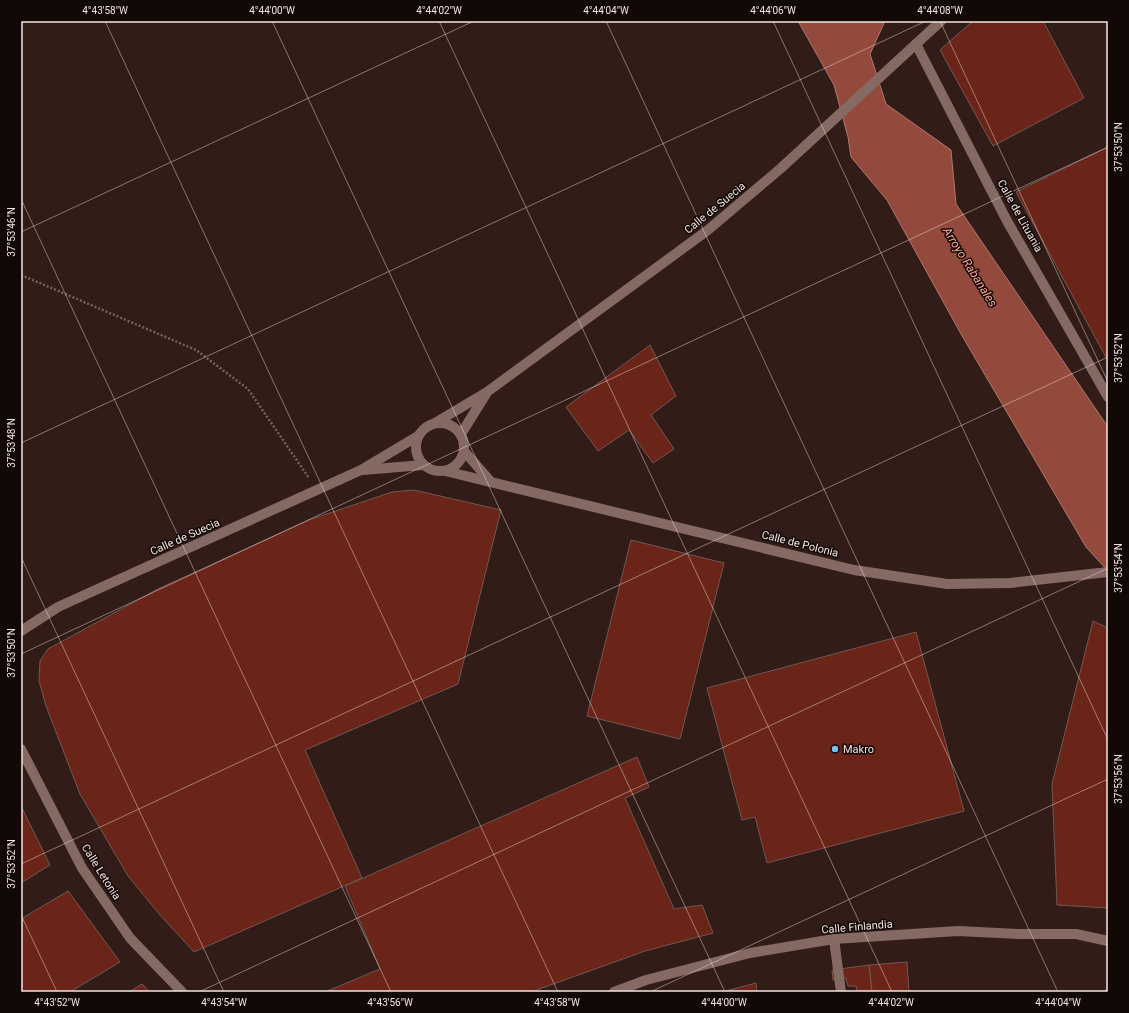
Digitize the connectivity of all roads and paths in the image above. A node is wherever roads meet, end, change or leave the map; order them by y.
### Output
1 (941, 21) edge
2 (916, 44) junction
3 (21, 274) edge
4 (487, 392) junction
5 (1108, 397) edge
6 (435, 423) junction
7 (461, 434) junction
8 (418, 436) junction
9 (464, 451) junction
10 (423, 465) junction
11 (361, 470) junction
12 (445, 471) junction
13 (491, 482) junction
14 (318, 490) junction
15 (1108, 572) edge
16 (21, 631) edge
17 (21, 749) edge
18 (834, 940) junction
19 (1108, 941) edge
20 (182, 992) edge
21 (614, 992) edge
22 (841, 992) edge

1 - 2 street, Calle de Suecia
2 - 4 street, Calle de Suecia
2 - 5 street, Calle de Lituania
3 - 14 path
4 - 6 street, Calle de Suecia
4 - 7 street, Calle de Suecia
6 - 7 street
6 - 8 street
7 - 9 street
8 - 10 street
8 - 11 street, Calle de Suecia
9 - 12 street
9 - 13 street
10 - 11 street, Calle de Suecia
10 - 12 street
11 - 14 street, Calle de Suecia
12 - 13 street, Calle de Polonia
13 - 15 street, Calle de Polonia
14 - 16 street, Calle de Suecia
17 - 20 street, Calle Letonia
18 - 19 street, Calle Finlandia
18 - 21 street, Calle Finlandia
18 - 22 street

